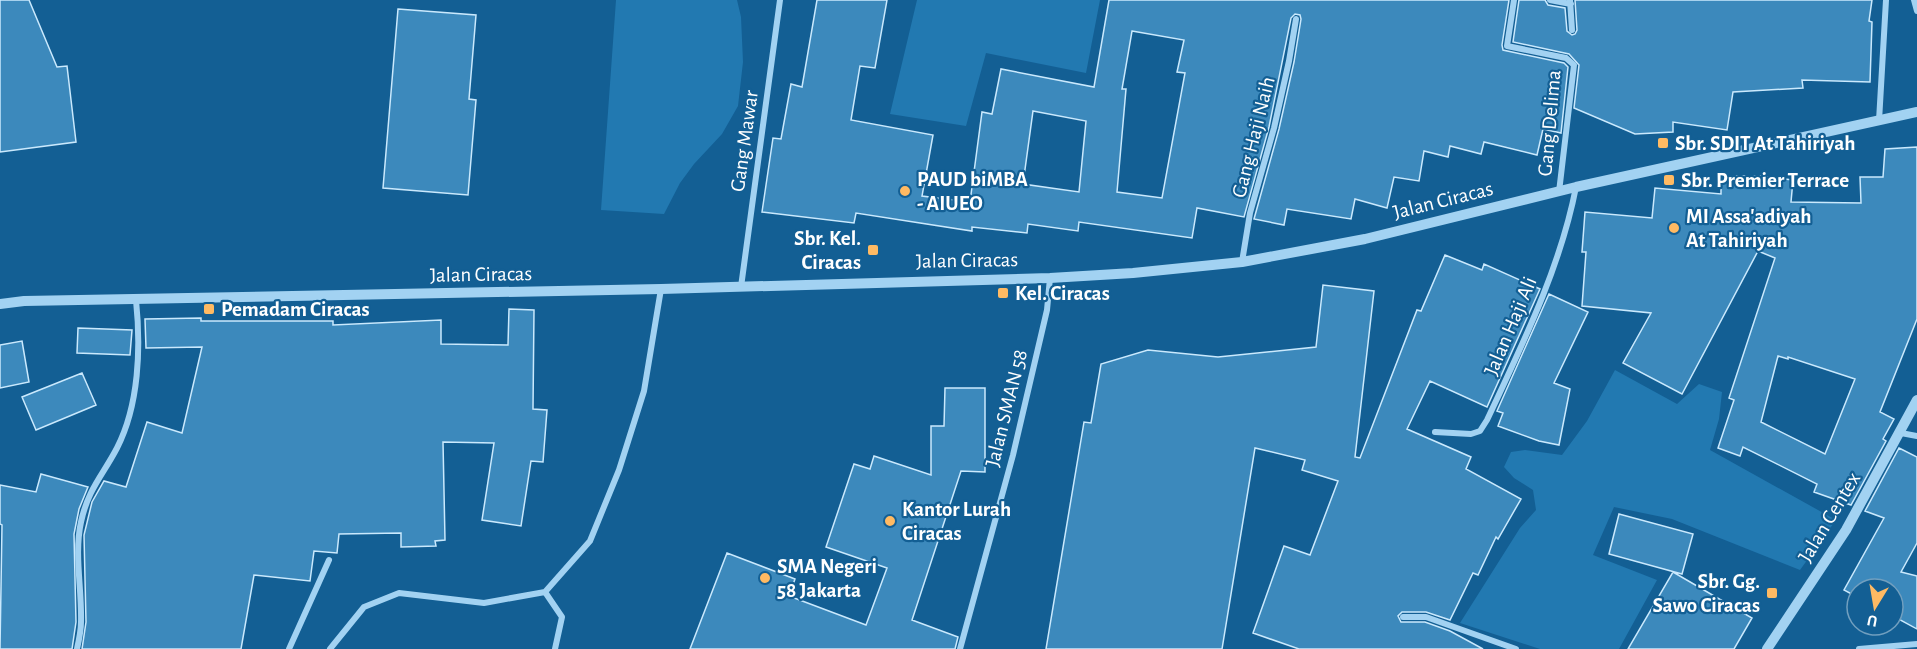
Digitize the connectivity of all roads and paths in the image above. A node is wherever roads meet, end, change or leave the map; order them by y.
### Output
1 (780, 0) edge
2 (1514, 0) edge
3 (1550, 0) edge
4 (1886, 0) edge
5 (1914, 0) edge
6 (1570, 2) edge
7 (1917, 11) edge
8 (1296, 19) dead end
9 (1572, 30) dead end
10 (1917, 112) edge
11 (1879, 121) junction
12 (1576, 187) junction
13 (1558, 192) junction
14 (1242, 262) junction
15 (1050, 278) junction
16 (741, 287) junction
17 (661, 290) junction
18 (136, 300) junction
19 (0, 304) edge
20 (1917, 400) edge
21 (1435, 432) dead end
22 (1901, 432) junction
23 (1917, 436) edge
24 (329, 560) dead end
25 (545, 592) junction
26 (1403, 617) dead end
27 (1917, 644) edge
28 (77, 649) edge
29 (289, 649) edge
30 (330, 649) edge
31 (555, 649) edge
32 (960, 649) edge
33 (1516, 649) edge
34 (1767, 649) edge
35 (1859, 649) edge

1 - 16 street, Gang Mawar
2 - 13 street, Gang Delima
3 - 6 street
4 - 11 street
5 - 7 street
6 - 9 street
8 - 14 street, Gang Haji Naih
10 - 11 street, Jalan Ciracas
11 - 12 street, Jalan Ciracas
12 - 13 street, Jalan Ciracas
12 - 21 street, Jalan Haji Ali
13 - 14 street, Jalan Ciracas
14 - 15 street, Jalan Ciracas
15 - 16 street, Jalan Ciracas
15 - 32 street, Jalan SMAN 58
16 - 17 street, Jalan Ciracas
17 - 18 street, Jalan Ciracas
17 - 25 street
18 - 19 street, Jalan Ciracas
18 - 28 street
20 - 22 street, Jalan Centex
22 - 23 street
22 - 34 street, Jalan Centex
24 - 29 street
25 - 30 street
25 - 31 street
26 - 33 street
27 - 35 street

